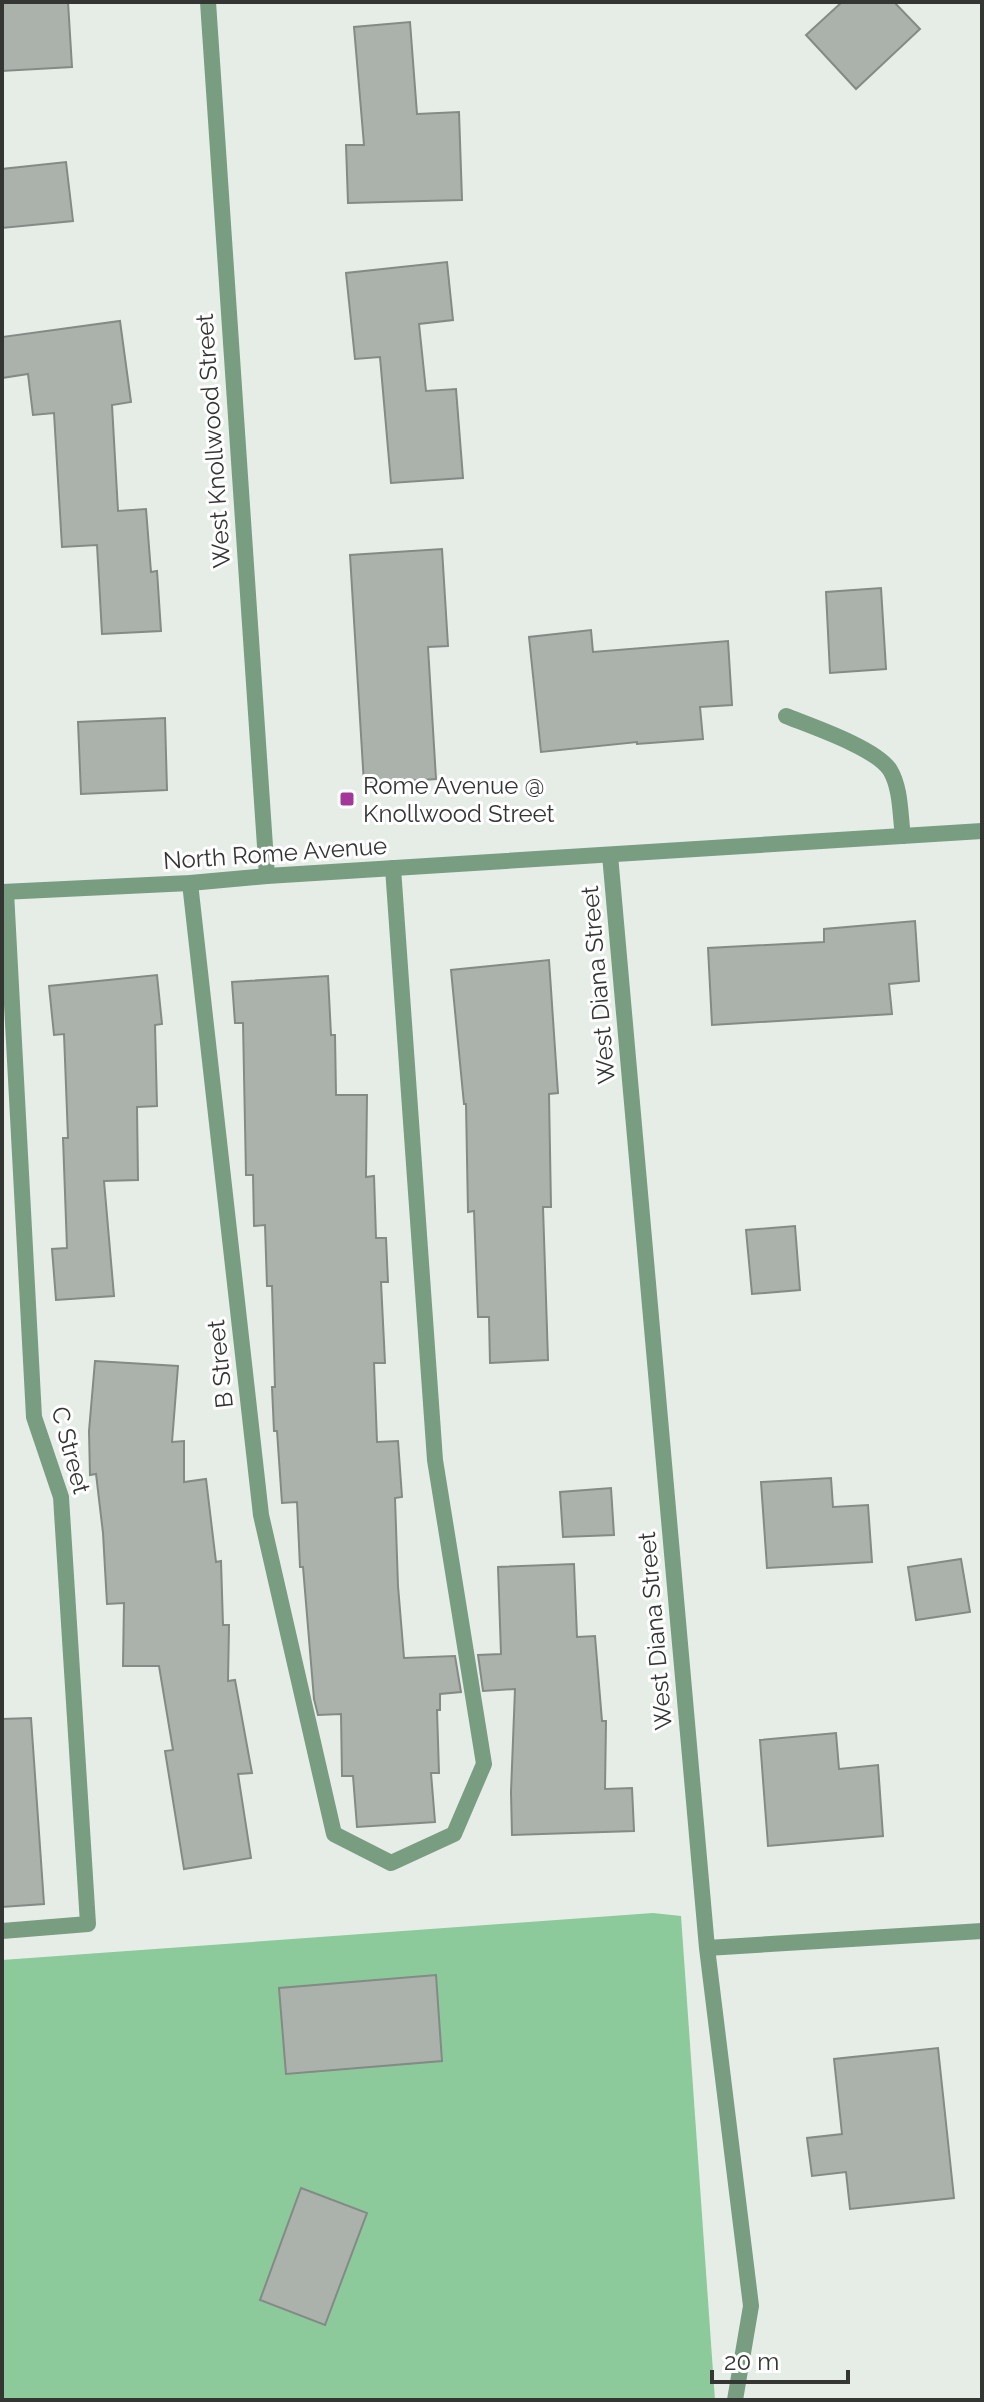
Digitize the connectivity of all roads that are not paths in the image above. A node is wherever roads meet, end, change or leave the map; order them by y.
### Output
1 (208, 2) edge
2 (786, 716) dead end
3 (982, 831) edge
4 (903, 836) junction
5 (610, 855) junction
6 (393, 868) junction
7 (267, 876) junction
8 (190, 883) junction
9 (4, 892) edge
10 (2, 1931) edge
11 (982, 1931) edge
12 (707, 1948) junction
13 (735, 2400) edge

1 - 7 street, West Knollwood Street
2 - 4 street
3 - 4 street, North Rome Avenue
4 - 5 street, North Rome Avenue
5 - 6 street, North Rome Avenue
5 - 12 street, West Diana Street
6 - 7 street, North Rome Avenue
6 - 8 street, B Street
7 - 8 street, North Rome Avenue
8 - 9 street, North Rome Avenue
9 - 10 street, C Street
11 - 12 street
12 - 13 street, West Diana Street

